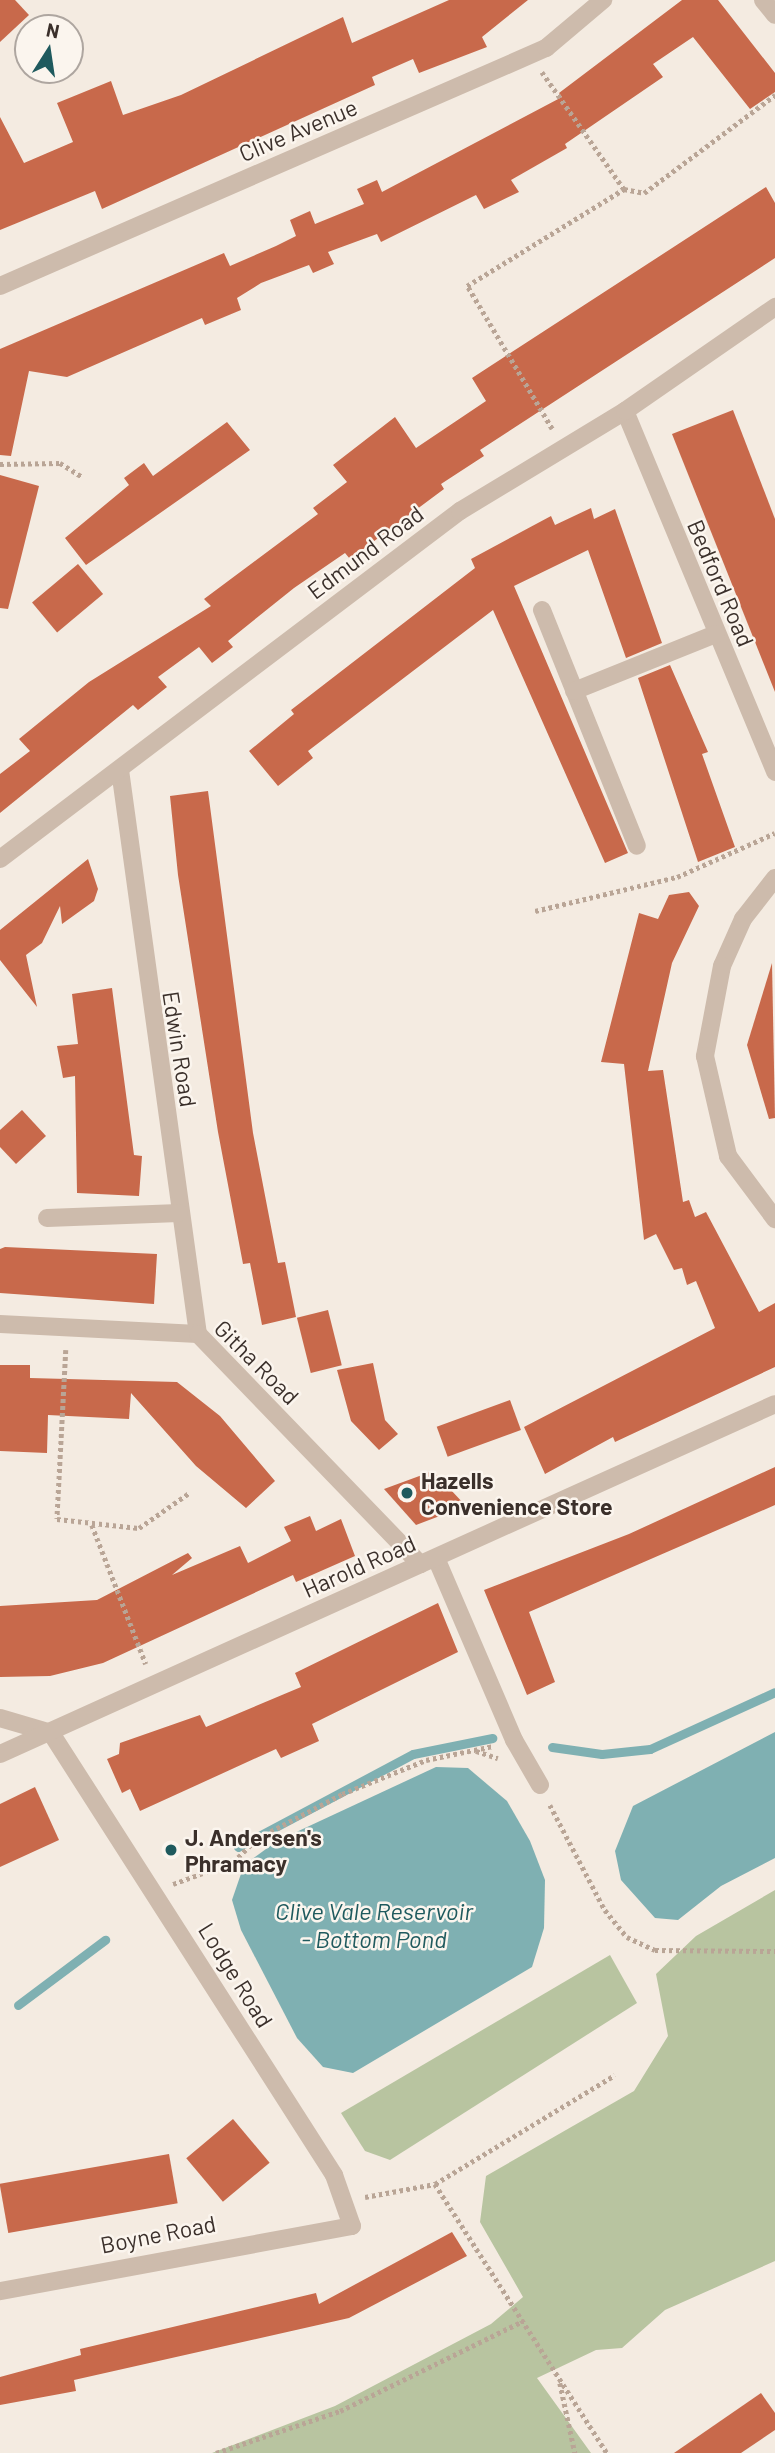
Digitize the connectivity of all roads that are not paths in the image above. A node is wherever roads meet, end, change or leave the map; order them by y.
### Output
1 (603, 0) edge
2 (763, 0) edge
3 (775, 15) edge
4 (0, 286) edge
5 (775, 307) edge
6 (625, 411) junction
7 (542, 610) dead end
8 (716, 634) junction
9 (574, 691) junction
10 (120, 770) junction
11 (775, 772) edge
12 (636, 846) dead end
13 (0, 859) edge
14 (775, 878) edge
15 (180, 1213) junction
16 (47, 1218) dead end
17 (775, 1219) edge
18 (0, 1324) edge
19 (198, 1334) junction
20 (775, 1404) edge
21 (428, 1561) junction
22 (0, 1718) edge
23 (51, 1733) junction
24 (0, 1754) edge
25 (540, 1785) road end
26 (326, 2226) joint
27 (0, 2291) edge

1 - 4 street, Clive Avenue
2 - 3 street
5 - 6 street, Edmund Road
6 - 8 street, Bedford Road
6 - 10 street, Edmund Road
7 - 9 street
8 - 9 street
8 - 11 street, Bedford Road
9 - 12 street
10 - 13 street, Edmund Road
10 - 15 street, Edwin Road
14 - 17 street
15 - 16 street
15 - 19 street, Edwin Road
18 - 19 street, Githa Road
19 - 21 street, Githa Road
20 - 21 street, Harold Road
21 - 23 street, Harold Road
21 - 25 street
22 - 23 street
23 - 24 street, Harold Road
23 - 26 street, Lodge Road
26 - 27 street, Boyne Road

